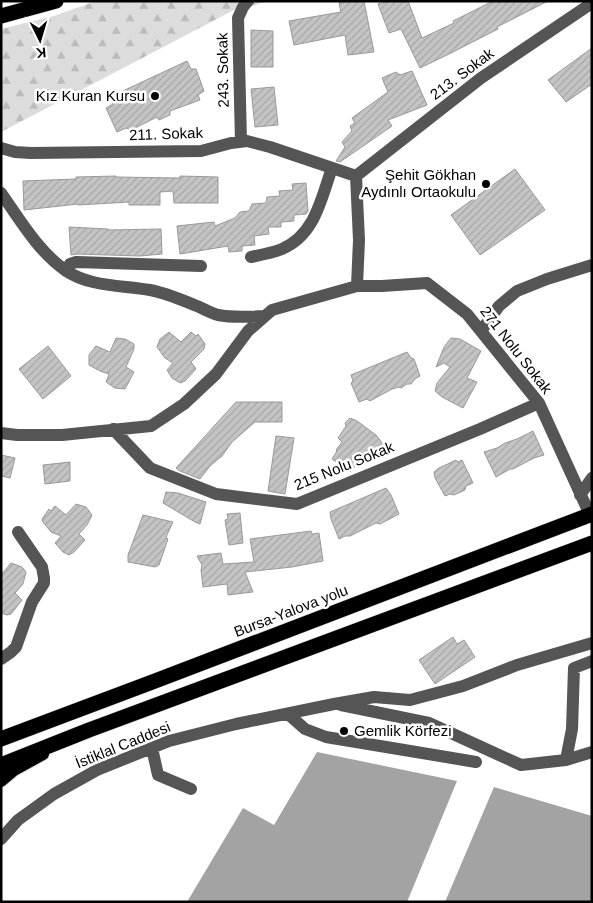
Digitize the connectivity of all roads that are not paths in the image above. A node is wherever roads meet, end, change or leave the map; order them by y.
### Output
1 (56, 1) edge
2 (248, 1) edge
3 (592, 3) edge
4 (1, 16) edge
5 (241, 142) junction
6 (1, 148) edge
7 (332, 168) junction
8 (356, 176) junction
9 (1, 193) edge
10 (251, 257) dead end
11 (592, 265) edge
12 (201, 266) dead end
13 (66, 270) junction
14 (357, 286) junction
15 (264, 316) junction
16 (481, 331) junction
17 (538, 403) junction
18 (113, 429) junction
19 (1, 433) edge
20 (592, 478) edge
21 (580, 495) junction
22 (591, 515) edge
23 (18, 532) dead end
24 (592, 543) edge
25 (592, 643) edge
26 (1, 659) edge
27 (592, 661) edge
28 (334, 704) junction
29 (288, 714) junction
30 (89, 730) junction
31 (1, 739) edge
32 (152, 748) junction
33 (592, 752) edge
34 (566, 760) junction
35 (476, 762) dead end
36 (1, 766) edge
37 (1, 781) edge
38 (191, 789) dead end
39 (1, 838) edge

1 - 4 highway
2 - 5 street, 243. Sokak
3 - 8 street, 213. Sokak
5 - 6 street, 211. Sokak
5 - 7 street, 211. Sokak
7 - 8 street, 211. Sokak
7 - 10 street
8 - 14 street
9 - 13 street
11 - 16 street
12 - 13 street
13 - 15 street
14 - 15 street, 271 Nolu Sokak
14 - 16 street, 271 Nolu Sokak
15 - 18 street
16 - 17 street, 271 Nolu Sokak
17 - 18 street, 215 Nolu Sokak
17 - 21 street, 271 Nolu Sokak
18 - 19 street
20 - 21 street
21 - 22 street, 271 Nolu Sokak
22 - 31 highway, Bursa-Yalova yolu
23 - 26 street
24 - 30 highway
25 - 28 street, İstiklal Caddesi
27 - 34 street
28 - 29 street, İstiklal Caddesi
28 - 34 street
29 - 32 street, İstiklal Caddesi
29 - 35 street
30 - 36 highway
30 - 37 main road, İstiklal Caddesi
32 - 38 street
32 - 39 street, İstiklal Caddesi
33 - 34 street

